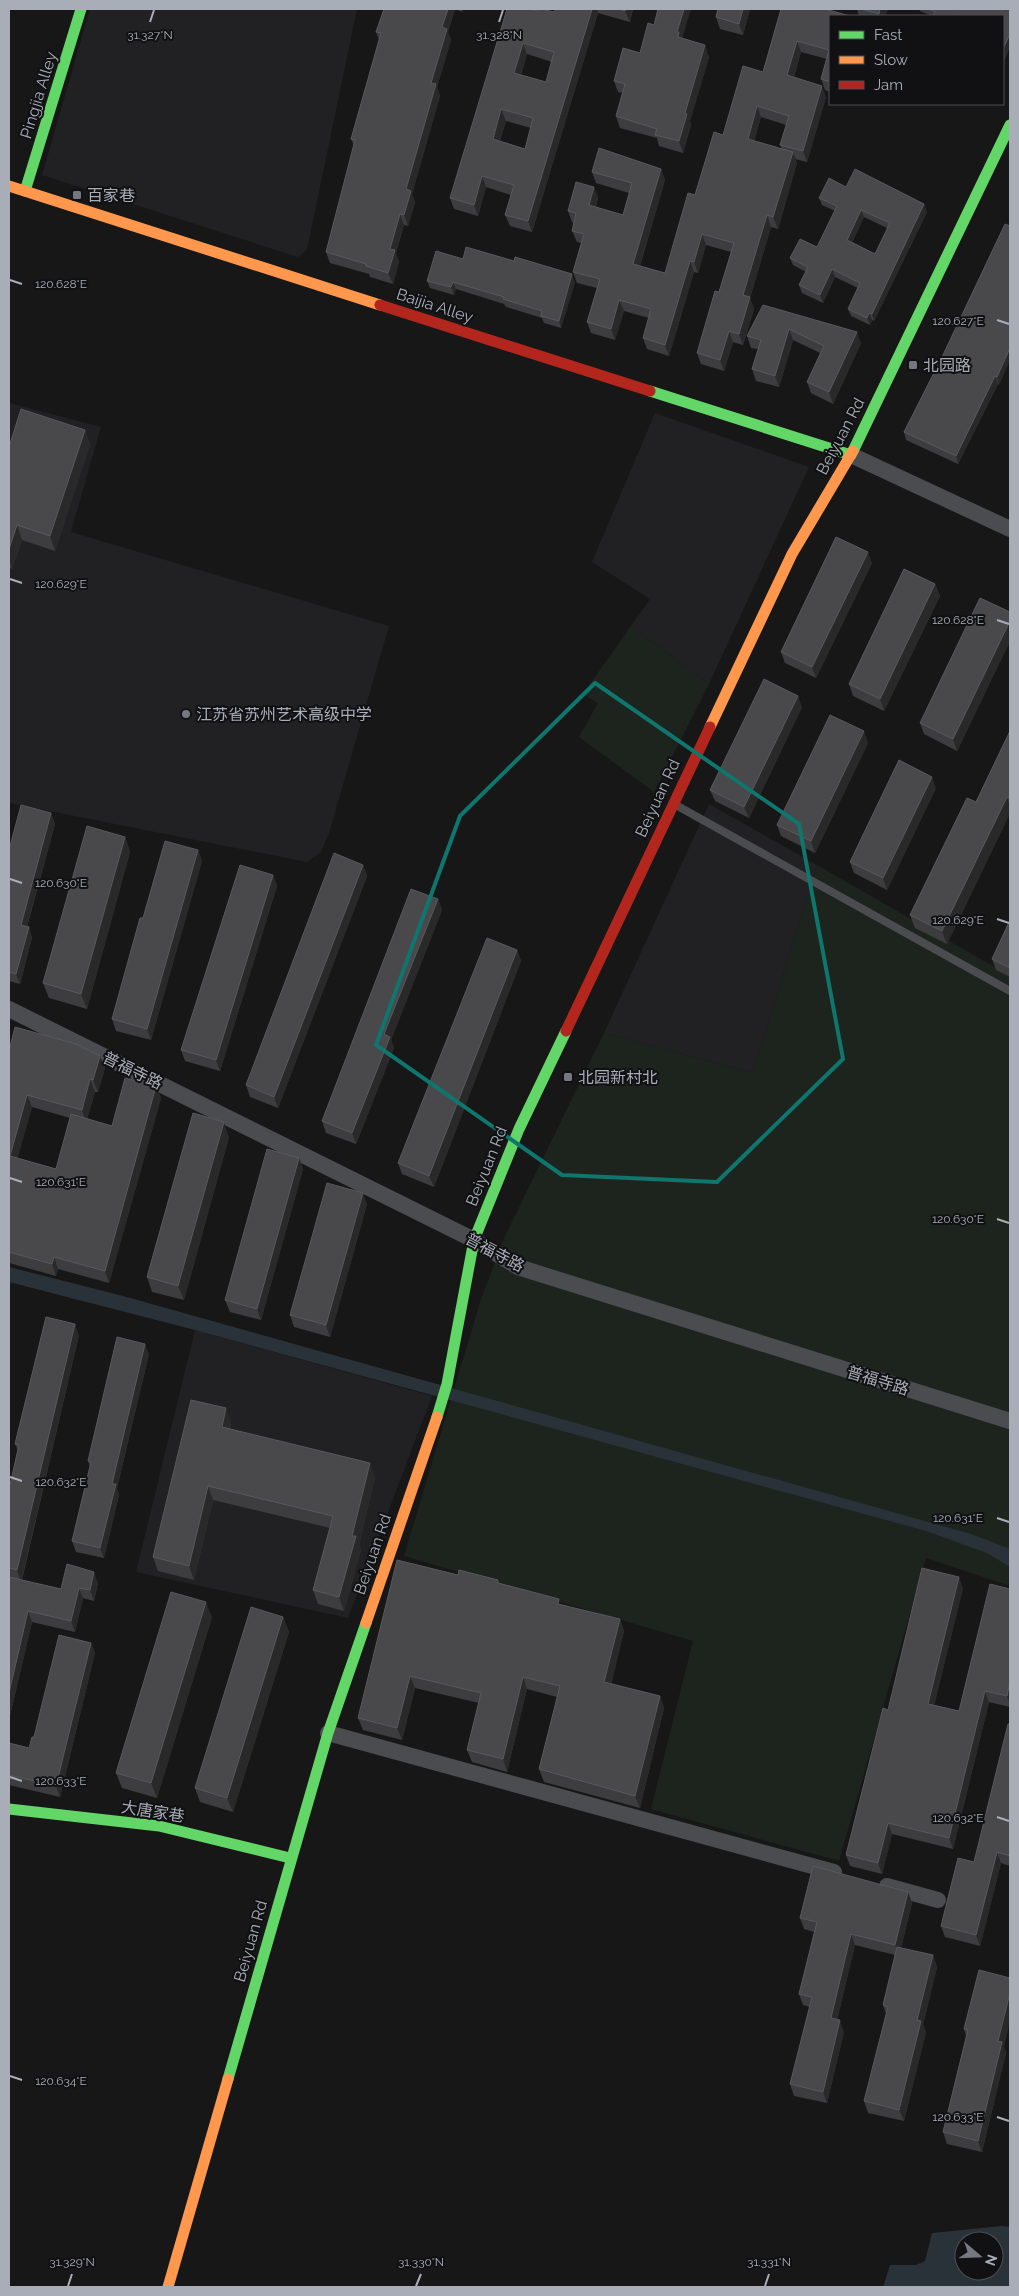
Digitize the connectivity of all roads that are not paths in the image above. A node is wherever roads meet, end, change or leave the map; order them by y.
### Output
1 (81, 9) edge
2 (1010, 124) edge
3 (9, 186) edge
4 (25, 191) junction
5 (851, 454) junction
6 (1010, 530) edge
7 (673, 803) junction
8 (1010, 991) edge
9 (9, 1009) edge
10 (474, 1240) junction
11 (1010, 1421) edge
12 (328, 1733) junction
13 (9, 1809) edge
14 (290, 1858) junction
15 (852, 1877) edge
16 (871, 1882) edge
17 (938, 1900) dead end
18 (168, 2287) edge

1 - 4 street, Pingjia Alley
2 - 5 street, Beiyuan Rd
3 - 4 street, Baijia Alley
4 - 5 street, Baijia Alley
5 - 6 street
5 - 7 street, Beiyuan Rd
7 - 8 lane
7 - 10 street, Beiyuan Rd
9 - 10 street, 普福寺路
10 - 11 street, 普福寺路
10 - 12 street, Beiyuan Rd
12 - 14 street, Beiyuan Rd
12 - 15 street
13 - 14 street, 大唐家巷
14 - 18 street, Beiyuan Rd
16 - 17 street

